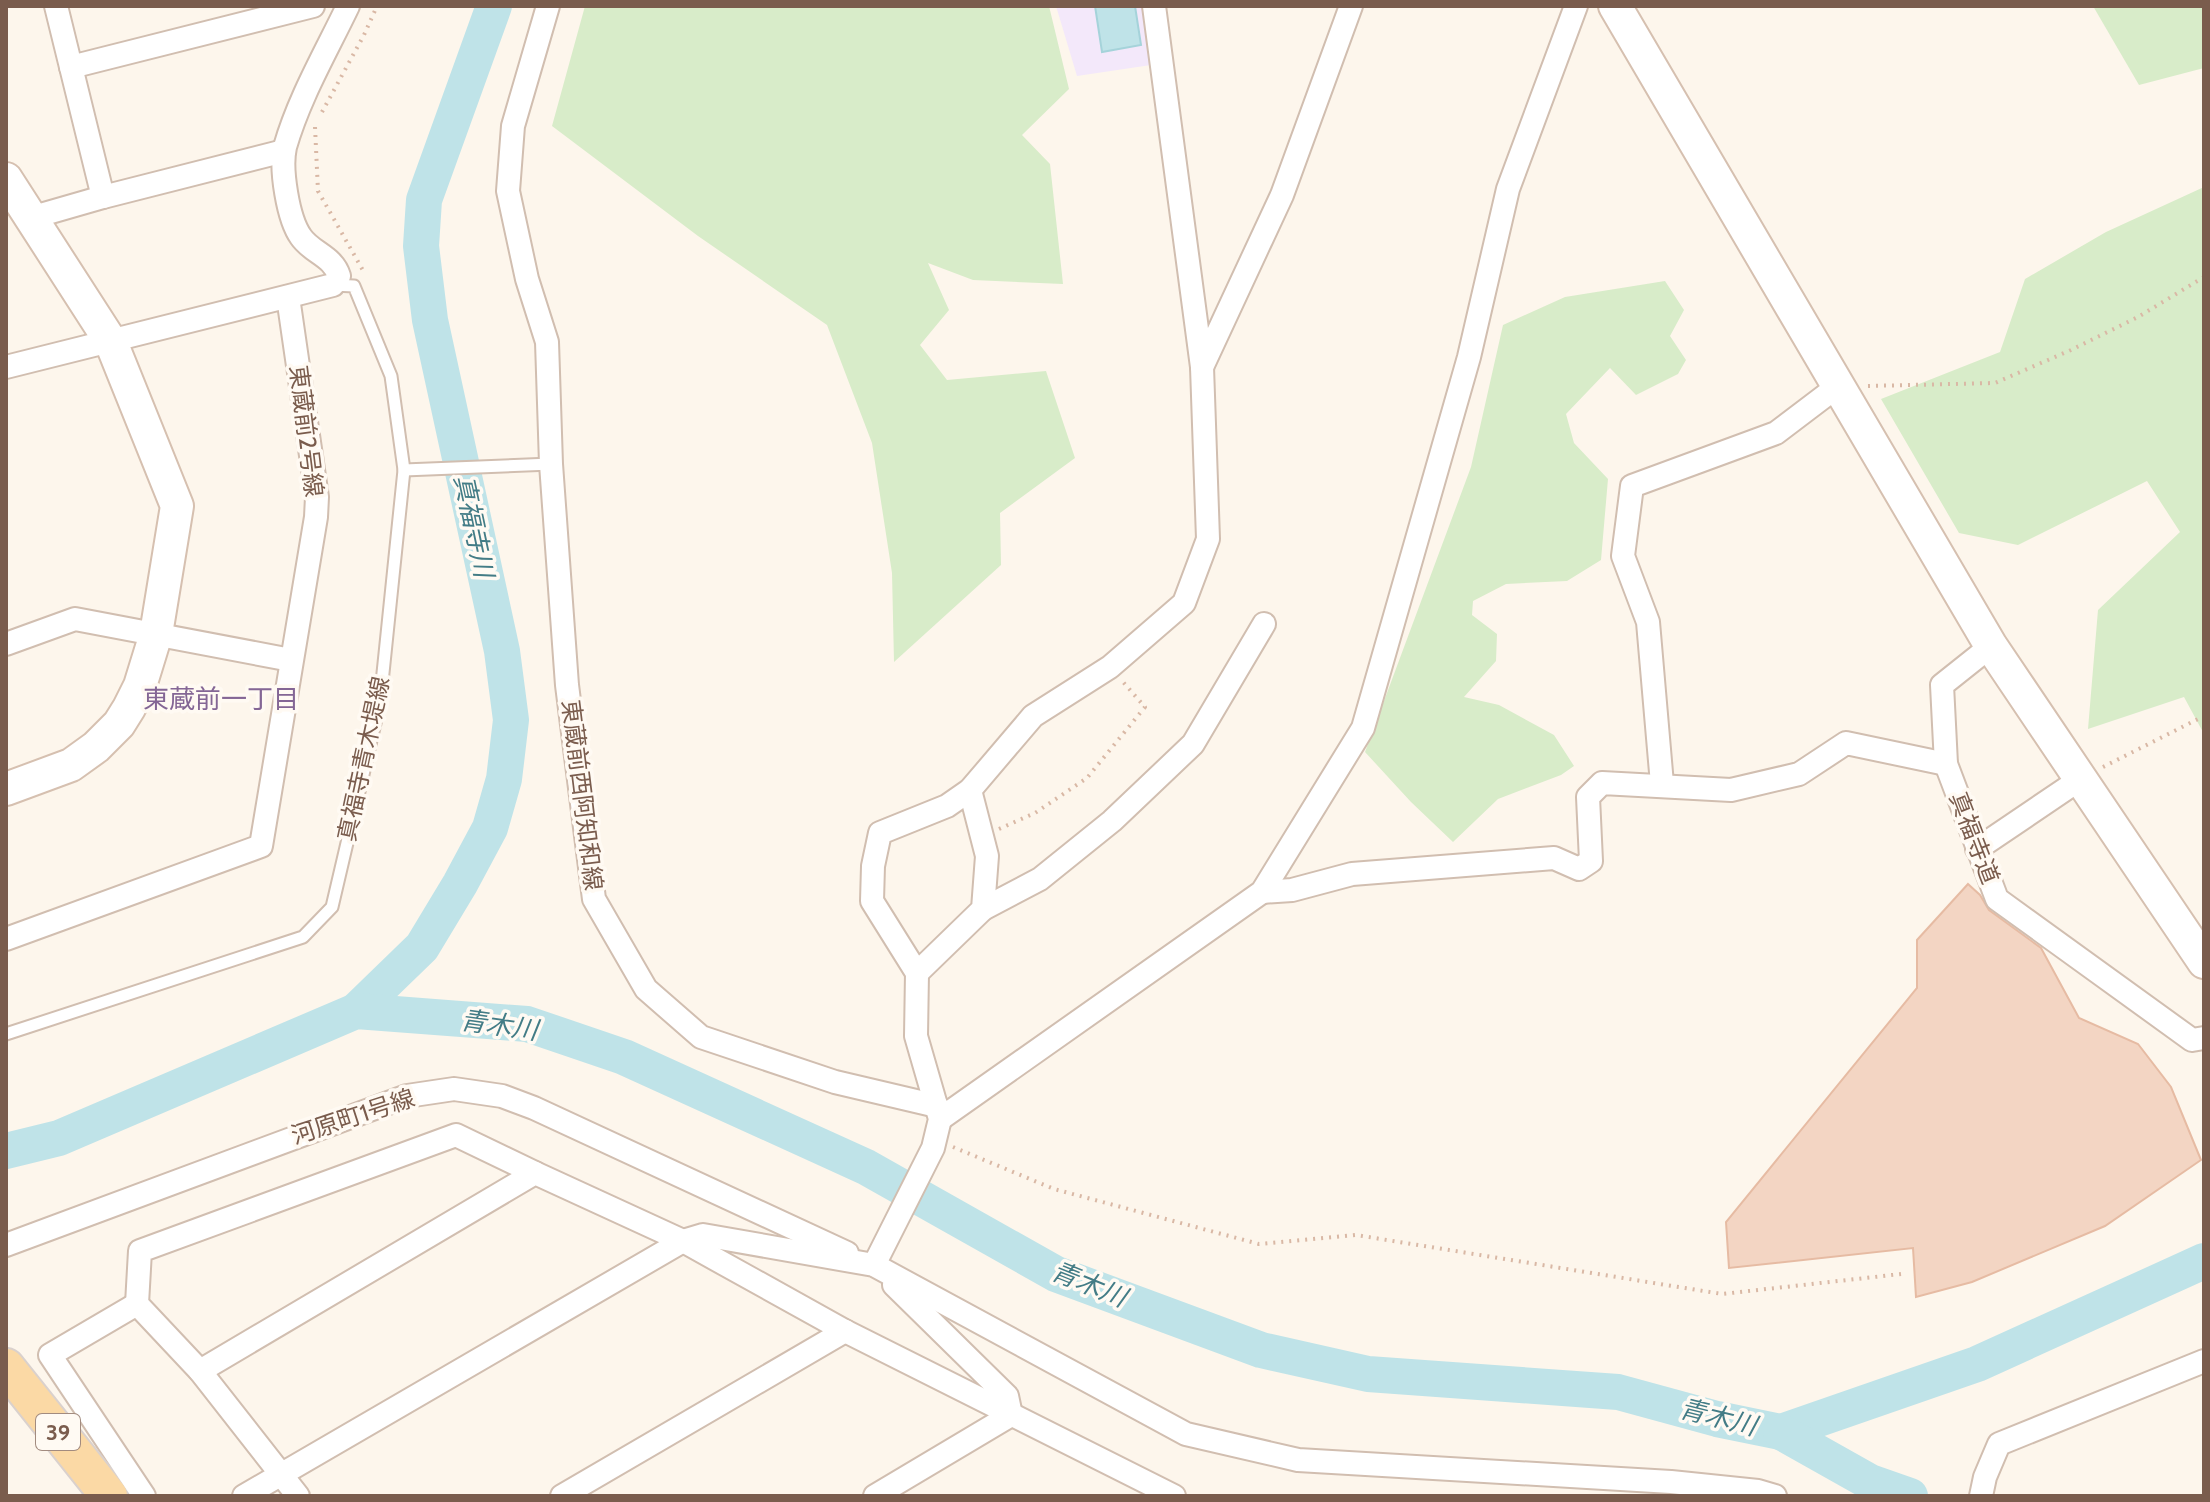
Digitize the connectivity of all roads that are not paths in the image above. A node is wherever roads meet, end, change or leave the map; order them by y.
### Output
1 (56, 6) edge
2 (313, 6) edge
3 (348, 6) edge
4 (548, 6) edge
5 (1154, 6) edge
6 (1351, 6) edge
7 (1576, 6) edge
8 (1615, 6) edge
9 (71, 67) junction
10 (284, 151) junction
11 (6, 179) edge
12 (103, 197) junction
13 (30, 218) junction
14 (333, 285) junction
15 (288, 297) junction
16 (111, 342) junction
17 (6, 367) edge
18 (1202, 367) junction
19 (1838, 386) junction
20 (551, 464) junction
21 (404, 470) junction
22 (1264, 624) dead end
23 (156, 634) junction
24 (6, 644) edge
25 (1991, 646) junction
26 (291, 660) junction
27 (1946, 764) junction
28 (2079, 780) junction
29 (1662, 784) junction
30 (6, 789) edge
31 (970, 790) junction
32 (1977, 849) junction
33 (1262, 892) junction
34 (983, 909) junction
35 (6, 939) edge
36 (2204, 962) edge
37 (917, 973) junction
38 (6, 1034) edge
39 (2204, 1038) edge
40 (936, 1128) junction
41 (535, 1173) junction
42 (683, 1241) junction
43 (6, 1245) edge
44 (874, 1265) junction
45 (137, 1304) junction
46 (845, 1331) junction
47 (2204, 1361) edge
48 (6, 1367) edge
49 (200, 1371) junction
50 (1011, 1415) junction
51 (281, 1474) junction
52 (1983, 1486) edge
53 (109, 1496) edge
54 (144, 1496) edge
55 (244, 1496) edge
56 (298, 1496) edge
57 (562, 1496) edge
58 (875, 1496) edge
59 (1174, 1496) edge
60 (1775, 1496) edge

1 - 9 street
2 - 9 street
3 - 10 street
4 - 20 street, 東蔵前西阿知和線
5 - 18 street
6 - 18 street
7 - 33 street
8 - 19 street
9 - 12 street
10 - 12 street
10 - 14 street
11 - 13 street
12 - 13 street
13 - 16 street
14 - 15 street
14 - 21 lane, 真福寺青木堤線
15 - 16 street
15 - 26 street, 東蔵前2号線
16 - 17 street
16 - 23 street
18 - 31 street
19 - 25 street
19 - 29 street
20 - 21 lane
20 - 40 street, 東蔵前西阿知和線
21 - 38 lane, 真福寺青木堤線
22 - 34 street
23 - 24 street
23 - 26 street
23 - 30 street
25 - 27 street, 真福寺道
25 - 28 street
26 - 35 street, 東蔵前2号線
27 - 29 street
27 - 32 street, 真福寺道
28 - 32 street
28 - 36 street
29 - 33 street
31 - 34 street
31 - 37 street
32 - 39 street, 真福寺道
33 - 40 street
34 - 37 street
37 - 40 street
40 - 44 street
41 - 42 street
41 - 45 street
41 - 49 street
42 - 44 street
42 - 46 street
42 - 51 street
43 - 44 street, 河原町1号線
44 - 50 street
44 - 60 street
45 - 49 street
45 - 54 street
46 - 50 street
46 - 57 street
47 - 52 street
48 - 53 main road, 39
49 - 51 street
50 - 58 street
50 - 59 street
51 - 55 street
51 - 56 street

